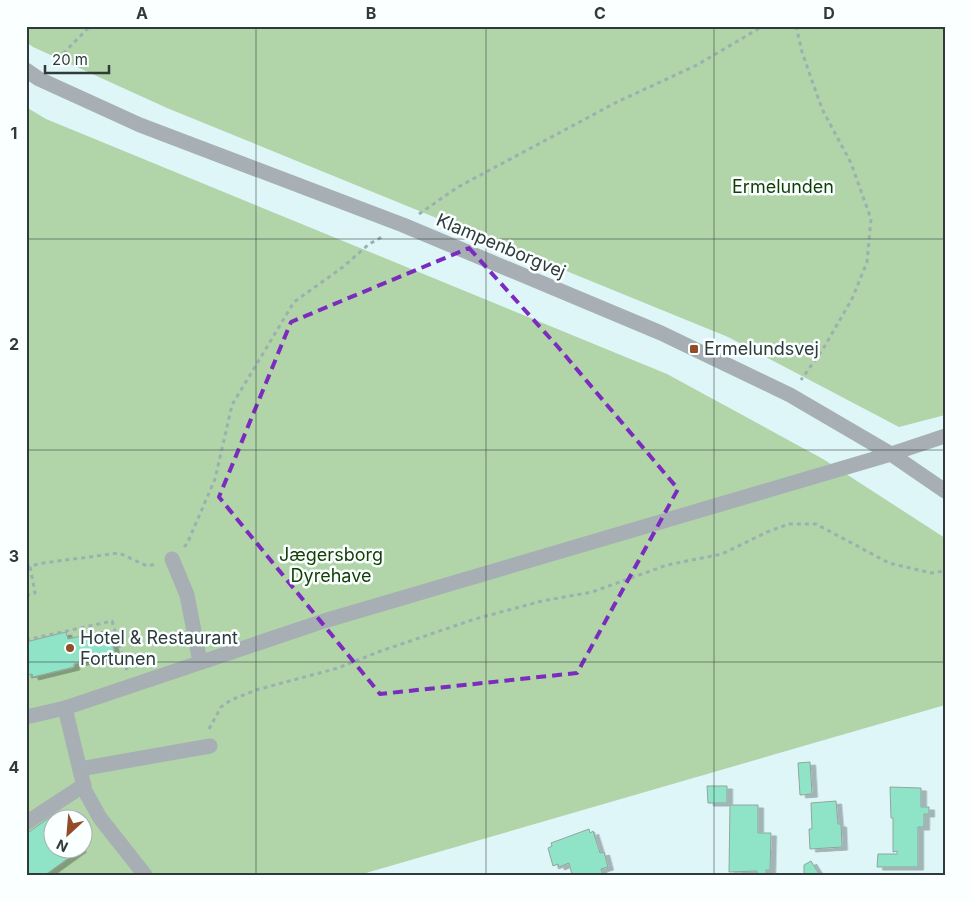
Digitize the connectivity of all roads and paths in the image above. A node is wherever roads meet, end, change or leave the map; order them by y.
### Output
1 (90, 26) edge
2 (796, 26) edge
3 (26, 70) edge
4 (39, 79) junction
5 (790, 395) junction
6 (945, 436) edge
7 (891, 454) junction
8 (945, 491) edge
9 (172, 560) joint
10 (28, 567) edge
11 (945, 571) edge
12 (26, 596) edge
13 (26, 640) edge
14 (200, 662) junction
15 (131, 685) junction
16 (65, 708) junction
17 (26, 717) edge
18 (205, 747) joint
19 (80, 769) junction
20 (84, 785) junction
21 (26, 823) edge
22 (145, 875) edge

1 - 4 path
2 - 5 path
3 - 4 street, Klampenborgvej
4 - 5 street, Klampenborgvej
5 - 7 street, Klampenborgvej
6 - 7 street
7 - 8 street, Klampenborgvej
7 - 14 street
9 - 10 path
9 - 14 street
10 - 12 path
11 - 18 path
13 - 15 path
14 - 15 street
15 - 16 street
16 - 17 street
16 - 19 street
18 - 19 street
19 - 20 street
20 - 21 street
20 - 22 street

